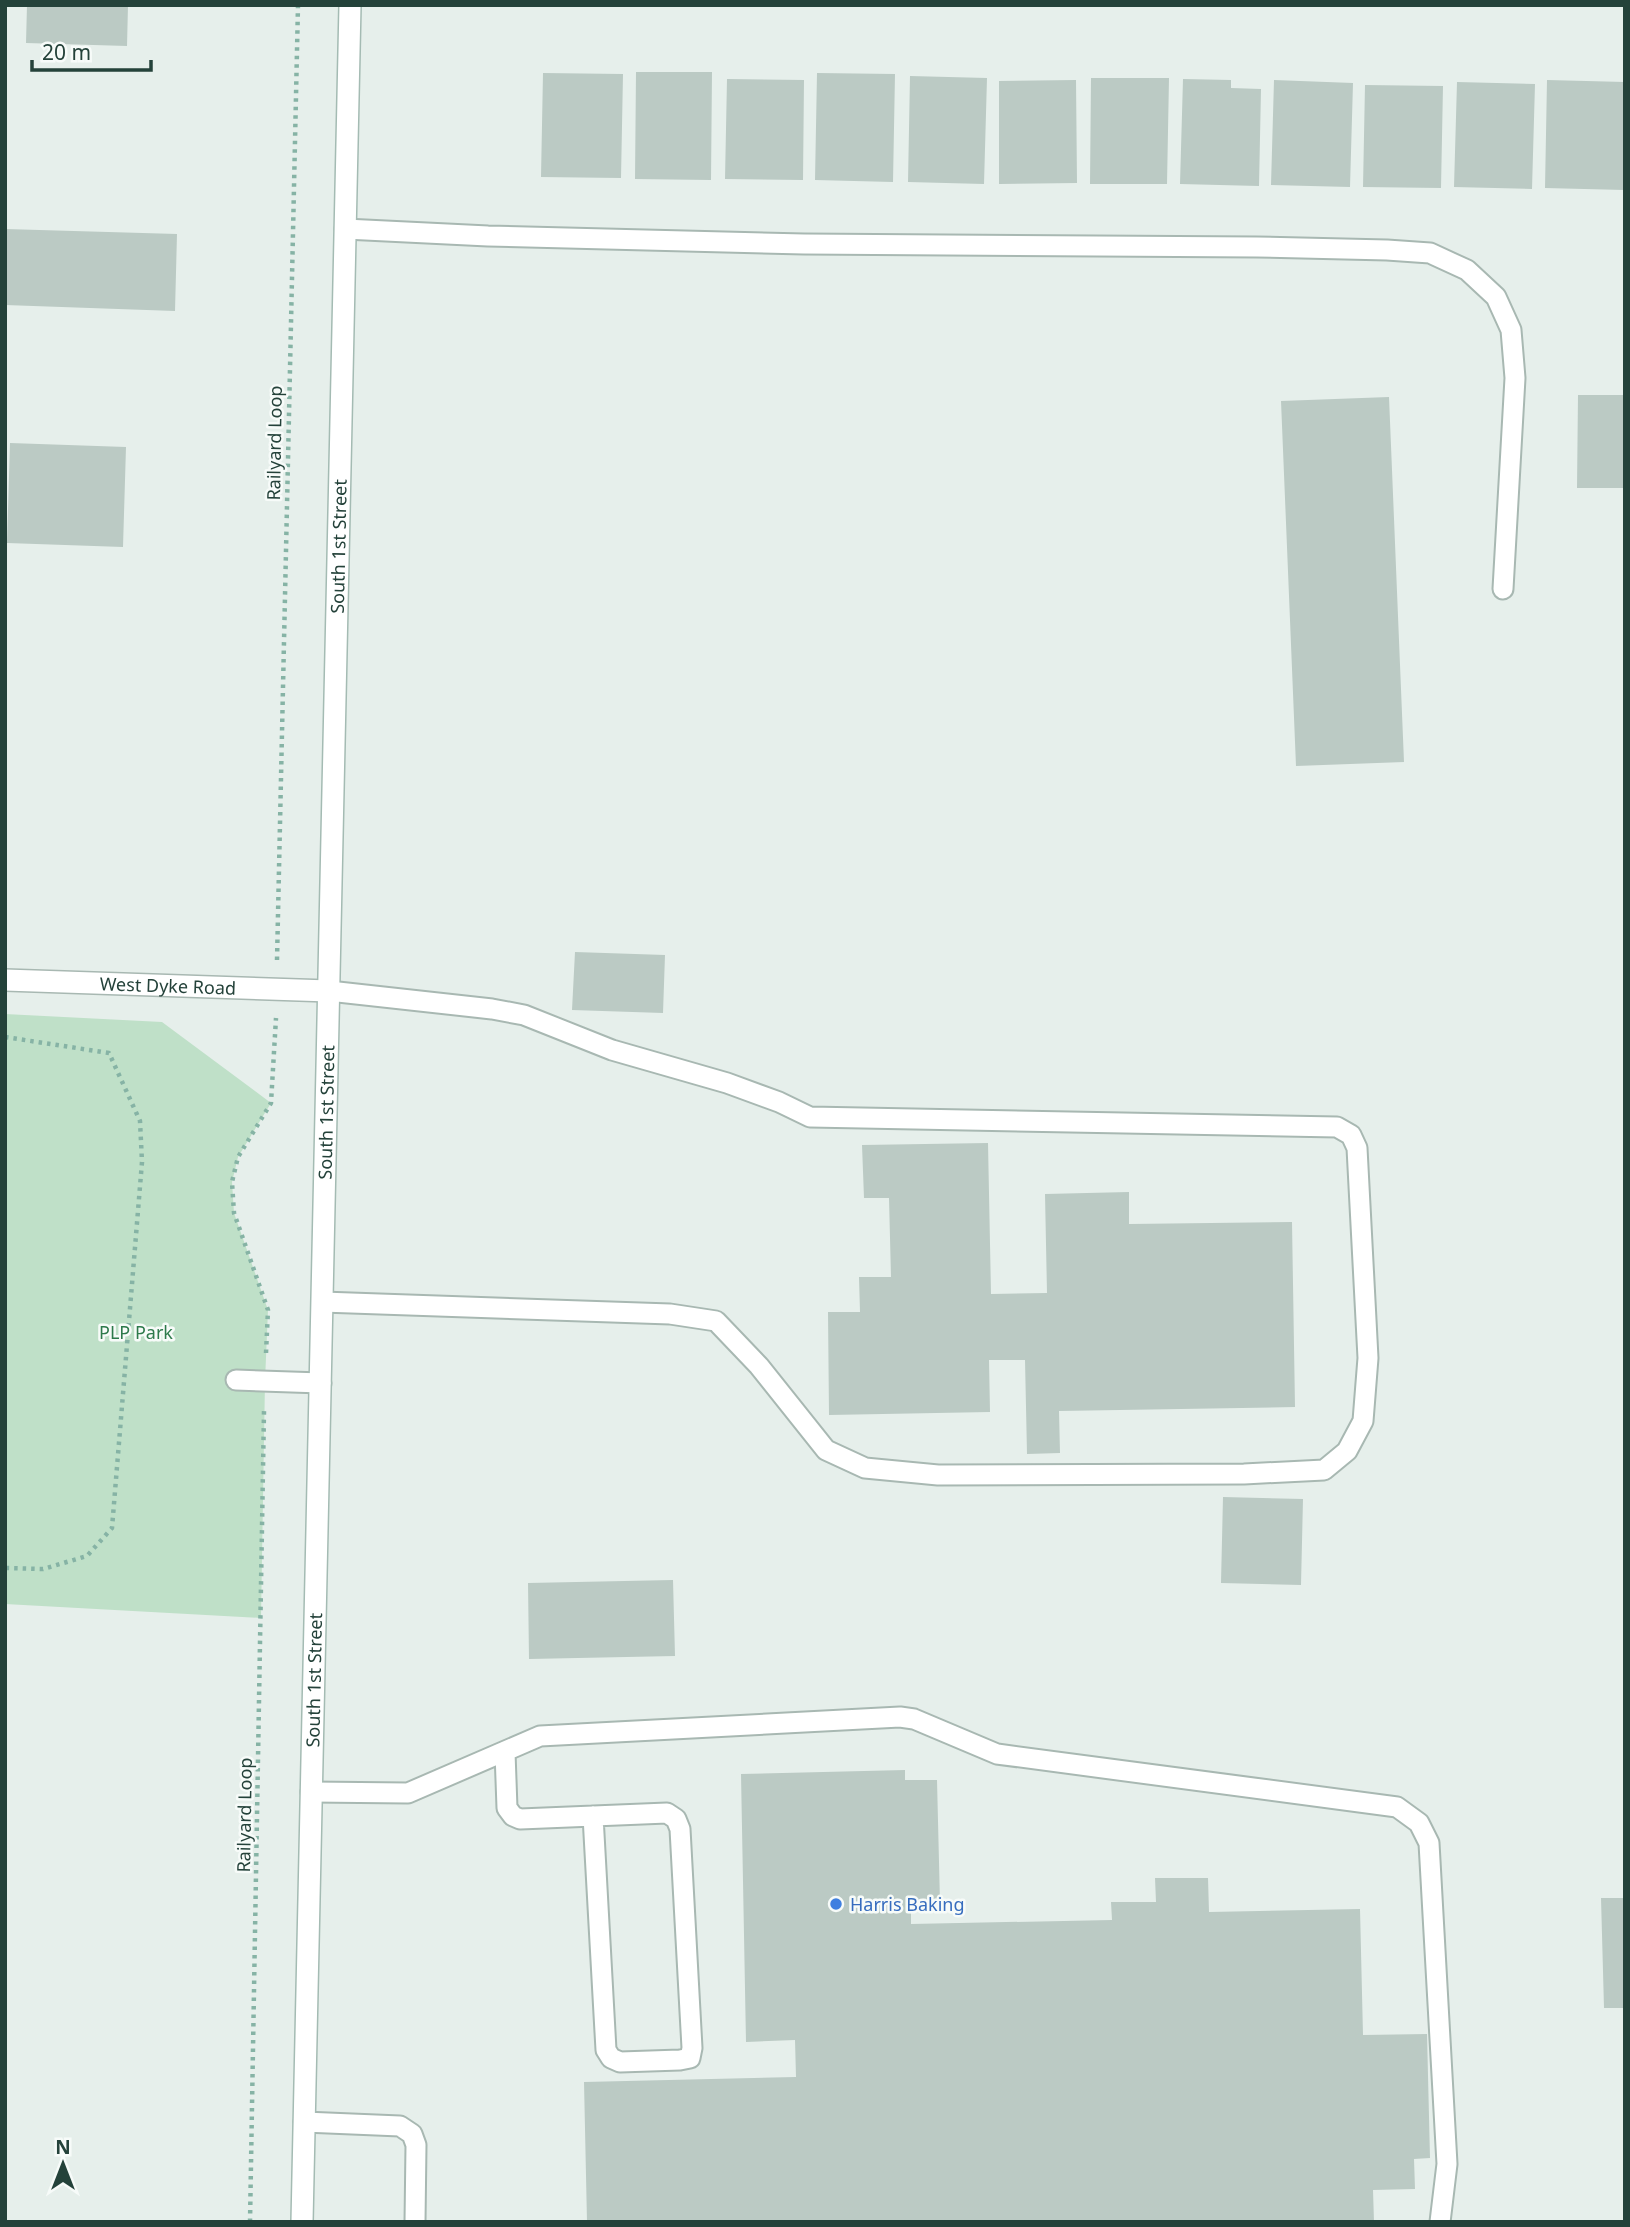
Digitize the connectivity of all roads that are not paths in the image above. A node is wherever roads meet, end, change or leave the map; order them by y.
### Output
1 (350, 5) edge
2 (345, 229) junction
3 (1503, 589) dead end
4 (5, 980) edge
5 (329, 991) junction
6 (322, 1303) junction
7 (236, 1380) dead end
8 (321, 1383) junction
9 (505, 1752) junction
10 (312, 1791) junction
11 (593, 1816) junction
12 (304, 2122) junction
13 (302, 2222) edge
14 (415, 2222) edge
15 (1440, 2222) edge

1 - 2 main road, South 1st Street
2 - 3 lane
2 - 5 main road, South 1st Street
4 - 5 main road, West Dyke Road
5 - 6 main road, South 1st Street
5 - 6 lane
6 - 8 main road, South 1st Street
7 - 8 lane
8 - 10 main road, South 1st Street
9 - 10 lane
9 - 11 lane
9 - 15 lane
10 - 12 main road, South 1st Street
11 - 11 lane
12 - 13 main road, South 1st Street
12 - 14 lane

